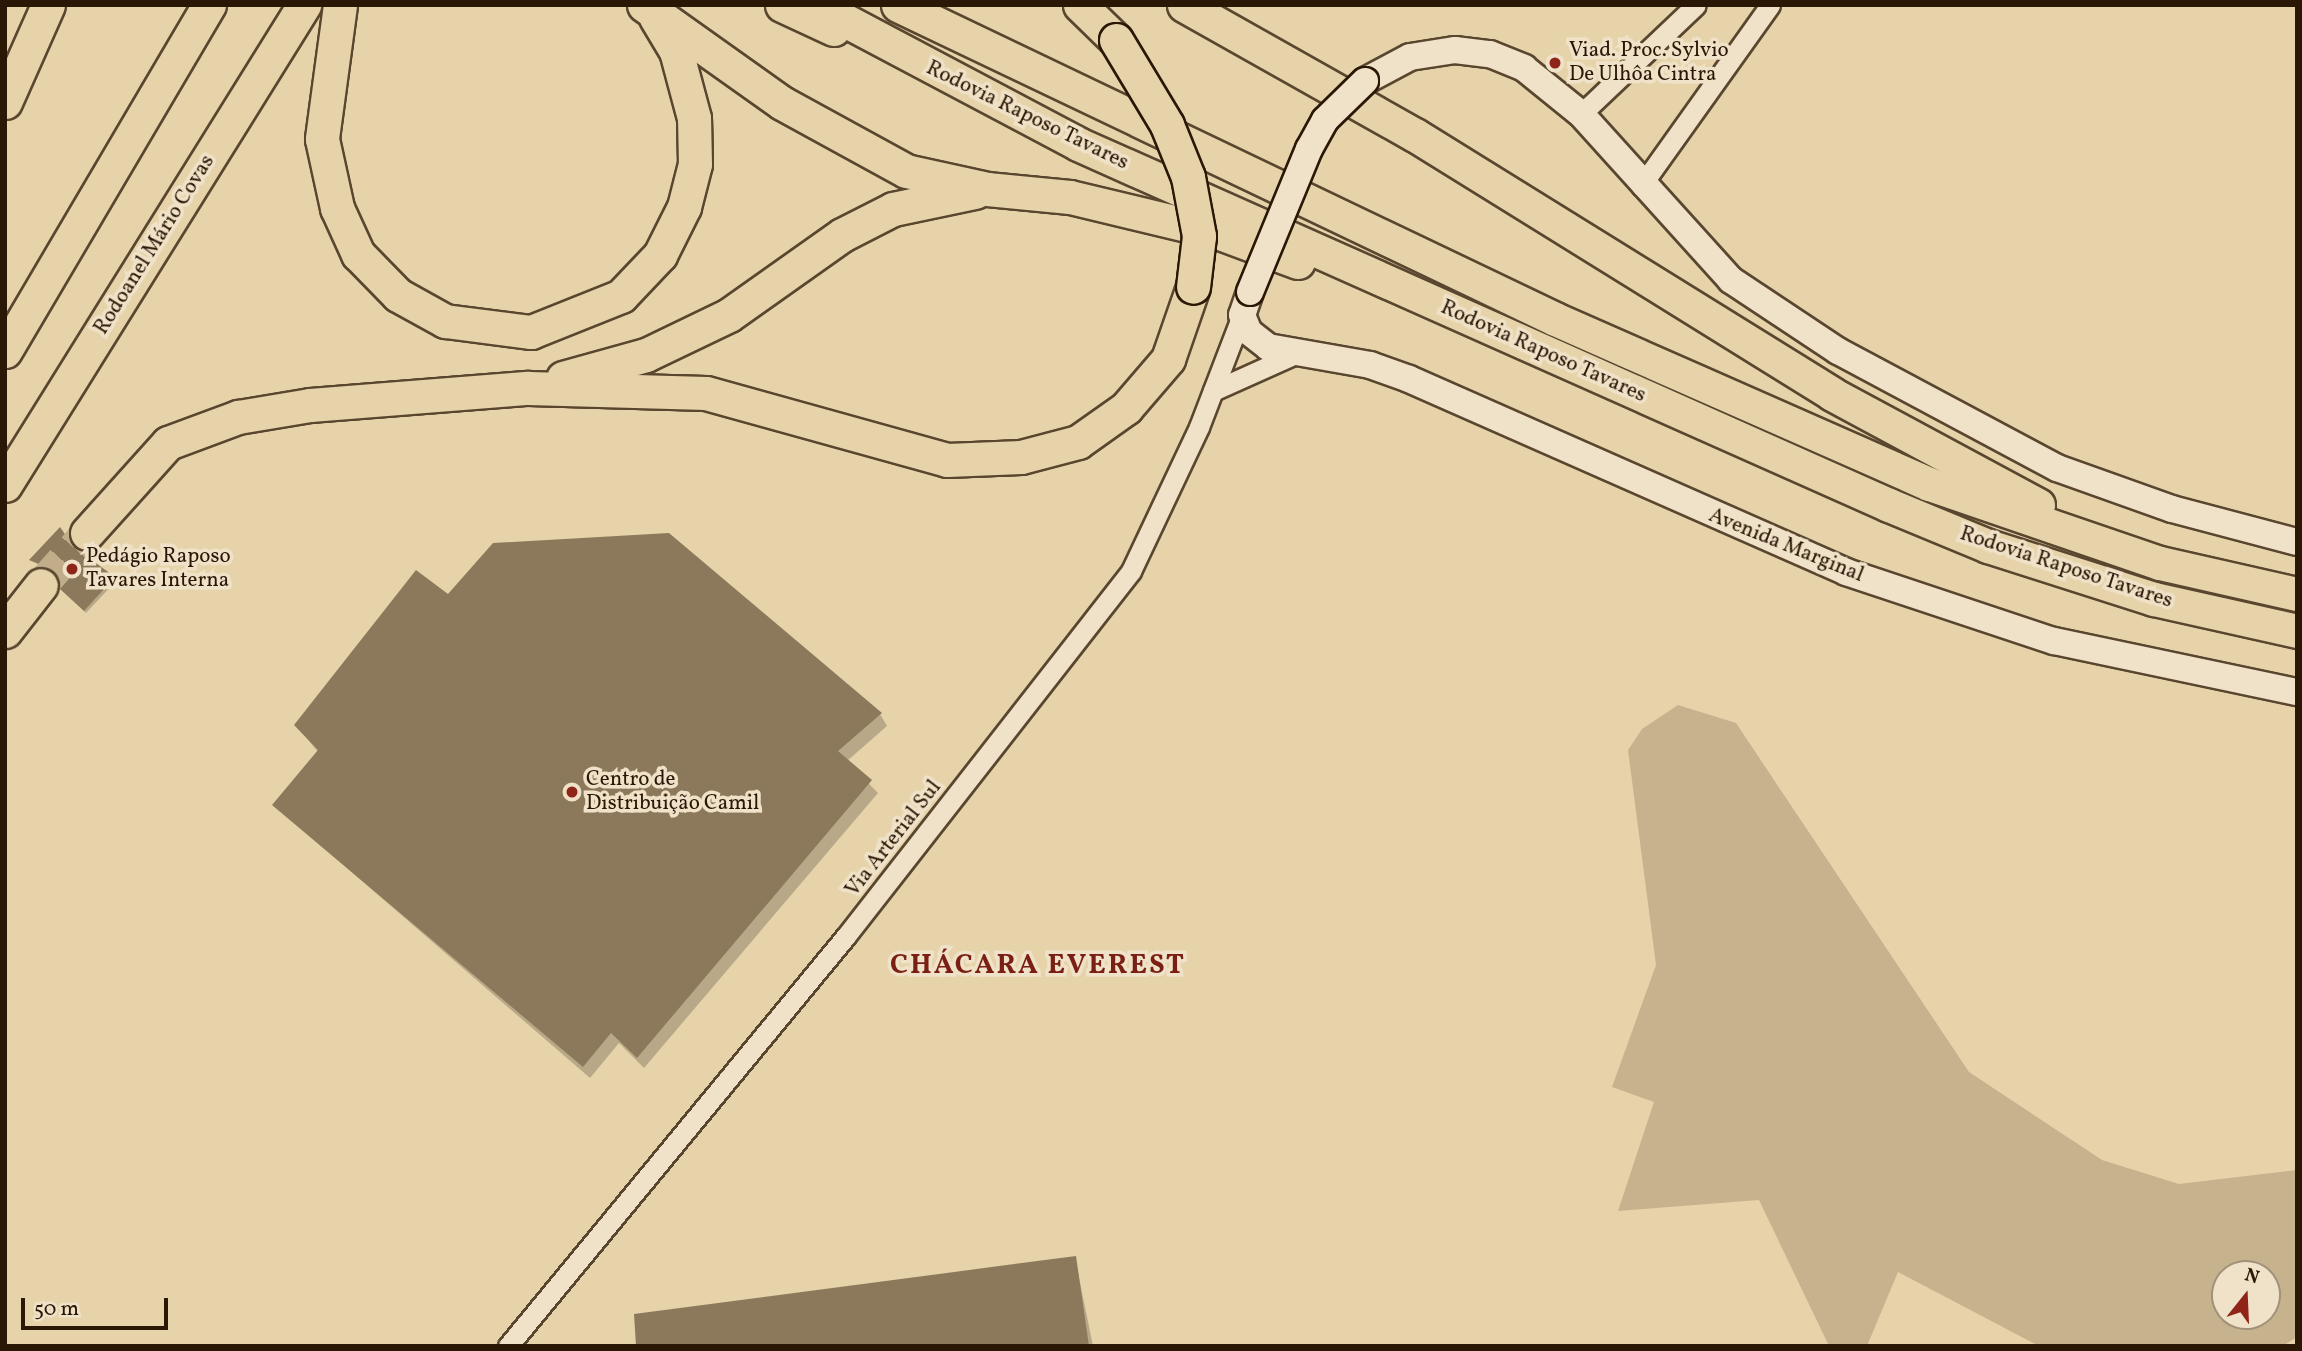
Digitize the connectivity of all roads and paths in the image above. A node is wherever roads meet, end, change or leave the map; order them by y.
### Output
1 (48, 5) edge
2 (209, 5) edge
3 (304, 5) edge
4 (340, 5) edge
5 (782, 5) edge
6 (816, 5) edge
7 (898, 5) edge
8 (1080, 5) edge
9 (1184, 5) edge
10 (1696, 5) edge
11 (1770, 5) edge
12 (648, 8) edge
13 (912, 61) junction
14 (5, 102) edge
15 (1581, 114) junction
16 (1641, 186) junction
17 (987, 189) junction
18 (1246, 303) junction
19 (5, 351) edge
20 (1548, 355) junction
21 (1291, 356) junction
22 (528, 388) junction
23 (1213, 391) junction
24 (5, 485) edge
25 (86, 533) tunnel mouth
26 (2297, 541) edge
27 (2160, 563) junction
28 (41, 585) tunnel mouth
29 (2297, 594) edge
30 (5, 631) edge
31 (2297, 631) edge
32 (2297, 692) edge
33 (508, 1346) edge

1 - 14 highway
2 - 19 highway
3 - 24 highway, Rodoanel Mário Covas
4 - 12 highway
5 - 13 highway
6 - 13 highway, Rodovia Raposo Tavares
7 - 27 highway, Rodovia Raposo Tavares
8 - 22 highway, bridge
9 - 27 highway
10 - 15 street
11 - 16 street
12 - 17 highway
13 - 20 highway, Rodovia Raposo Tavares
15 - 16 main road
15 - 18 main road, bridge
16 - 26 main road
17 - 20 highway
17 - 22 highway
18 - 21 main road, Avenida Marginal
18 - 23 street, Via Arterial Sul
20 - 31 highway, Rodovia Raposo Tavares
21 - 23 street
21 - 32 main road, Avenida Marginal
22 - 25 highway
23 - 33 street, Via Arterial Sul
27 - 29 highway, Rodovia Raposo Tavares
28 - 30 highway

